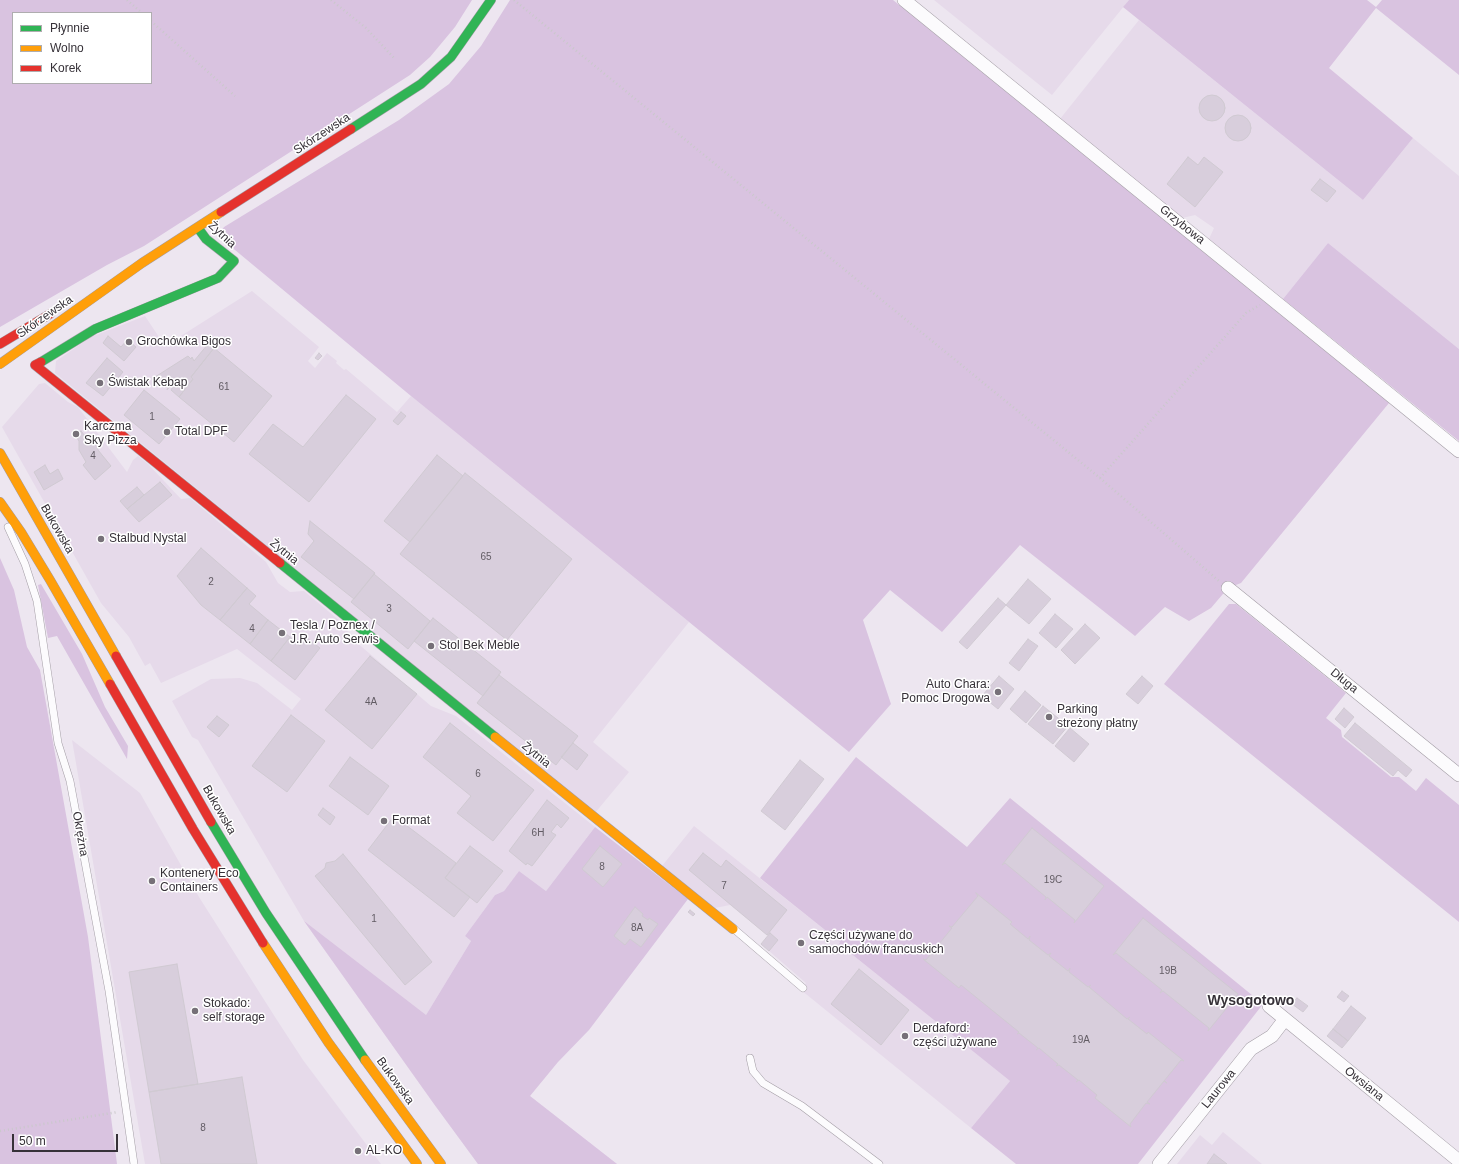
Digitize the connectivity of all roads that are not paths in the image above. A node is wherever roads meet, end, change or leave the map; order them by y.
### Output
1 (491, 0) edge
2 (904, 0) edge
3 (198, 228) junction
4 (142, 263) junction
5 (0, 344) edge
6 (26, 358) junction
7 (0, 364) edge
8 (1459, 451) edge
9 (0, 453) edge
10 (0, 502) edge
11 (0, 510) edge
12 (1228, 588) road end
13 (1459, 775) edge
14 (733, 929) joint
15 (803, 988) dead end
16 (1269, 1006) dead end
17 (1285, 1019) junction
18 (750, 1058) dead end
19 (1459, 1161) edge
20 (134, 1164) edge
21 (417, 1164) edge
22 (441, 1164) edge
23 (879, 1164) edge
24 (1159, 1164) edge

1 - 3 street, Skórzewska
2 - 8 street, Grzybowa
3 - 4 street, Skórzewska
3 - 6 street, Żytnia
4 - 5 street, Skórzewska
4 - 6 street, Skórzewska
6 - 7 street, Skórzewska
6 - 14 street, Żytnia
9 - 22 street, Bukowska
10 - 21 street
11 - 20 lane, Okrężna
12 - 13 street, Długa
14 - 15 lane
16 - 17 street, Owsiana
17 - 19 street, Owsiana
17 - 24 street, Laurowa
18 - 23 lane

